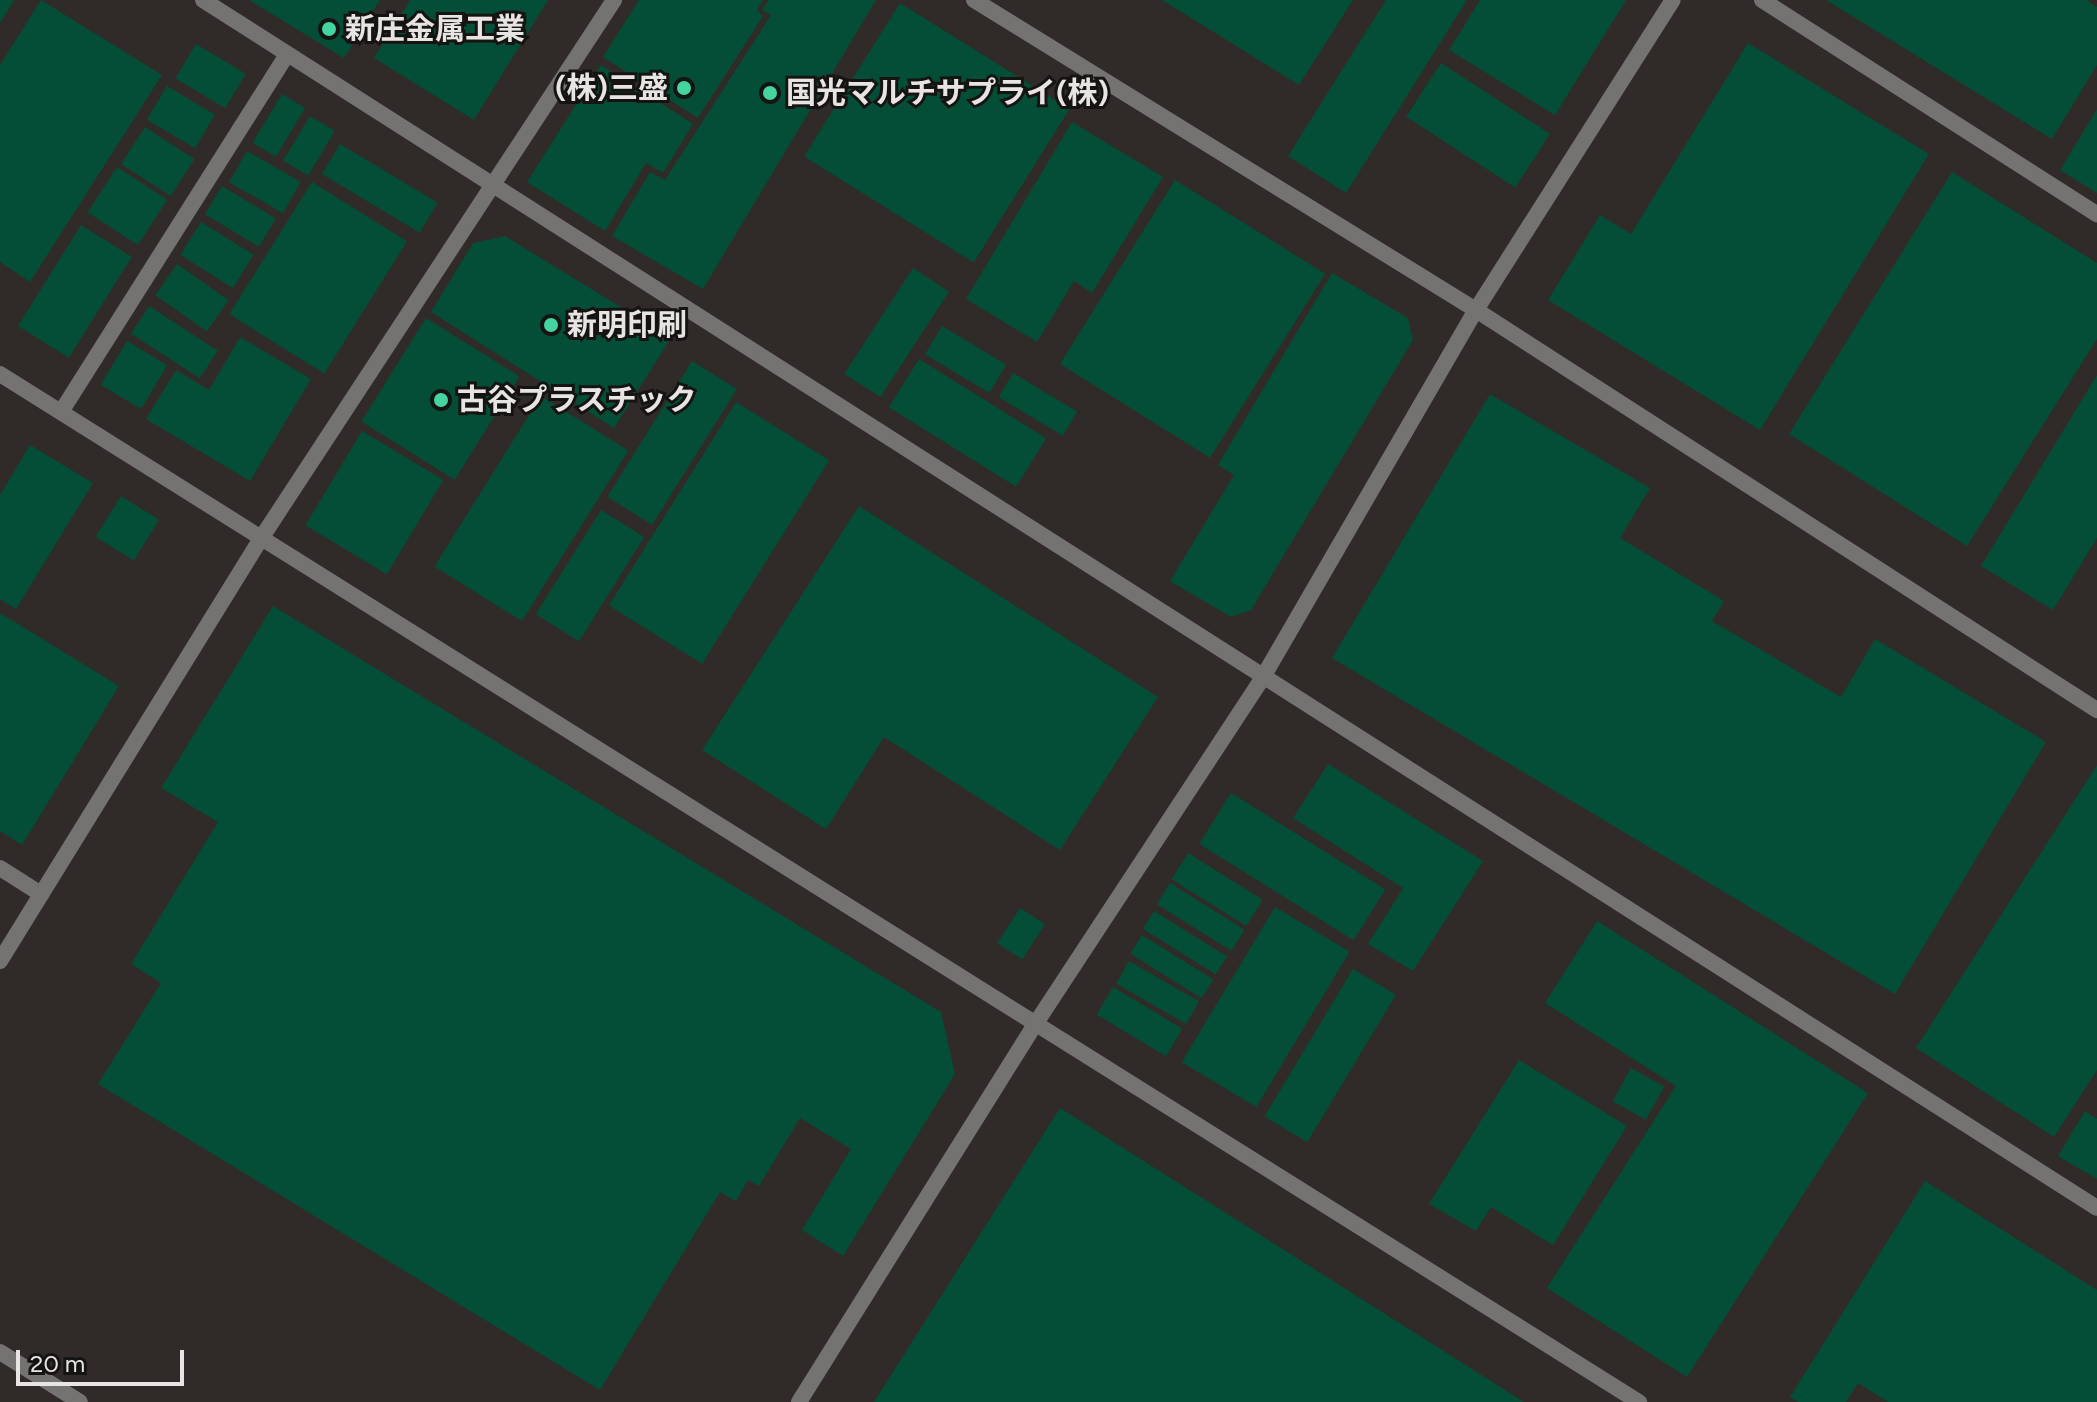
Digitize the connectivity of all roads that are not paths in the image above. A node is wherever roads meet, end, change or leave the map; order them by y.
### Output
1 (203, 0) edge
2 (614, 0) edge
3 (974, 0) edge
4 (1673, 0) edge
5 (1762, 0) edge
6 (287, 54) junction
7 (495, 187) junction
8 (2097, 214) edge
9 (1476, 310) junction
10 (0, 374) edge
11 (61, 412) junction
12 (260, 540) junction
13 (1263, 677) junction
14 (2097, 710) edge
15 (0, 868) edge
16 (41, 894) junction
17 (0, 961) edge
18 (1036, 1023) junction
19 (2097, 1208) edge
20 (0, 1352) edge
21 (80, 1402) edge
22 (799, 1402) edge
23 (1639, 1402) edge

1 - 6 street
2 - 7 street
3 - 9 street
4 - 9 street
5 - 8 street
6 - 7 street
6 - 11 street
7 - 12 street
7 - 13 street
9 - 13 street
9 - 14 street
10 - 11 street
11 - 12 street
12 - 16 street
12 - 18 street
13 - 18 street
13 - 19 street
15 - 16 street
16 - 17 street
18 - 22 street
18 - 23 street
20 - 21 street

